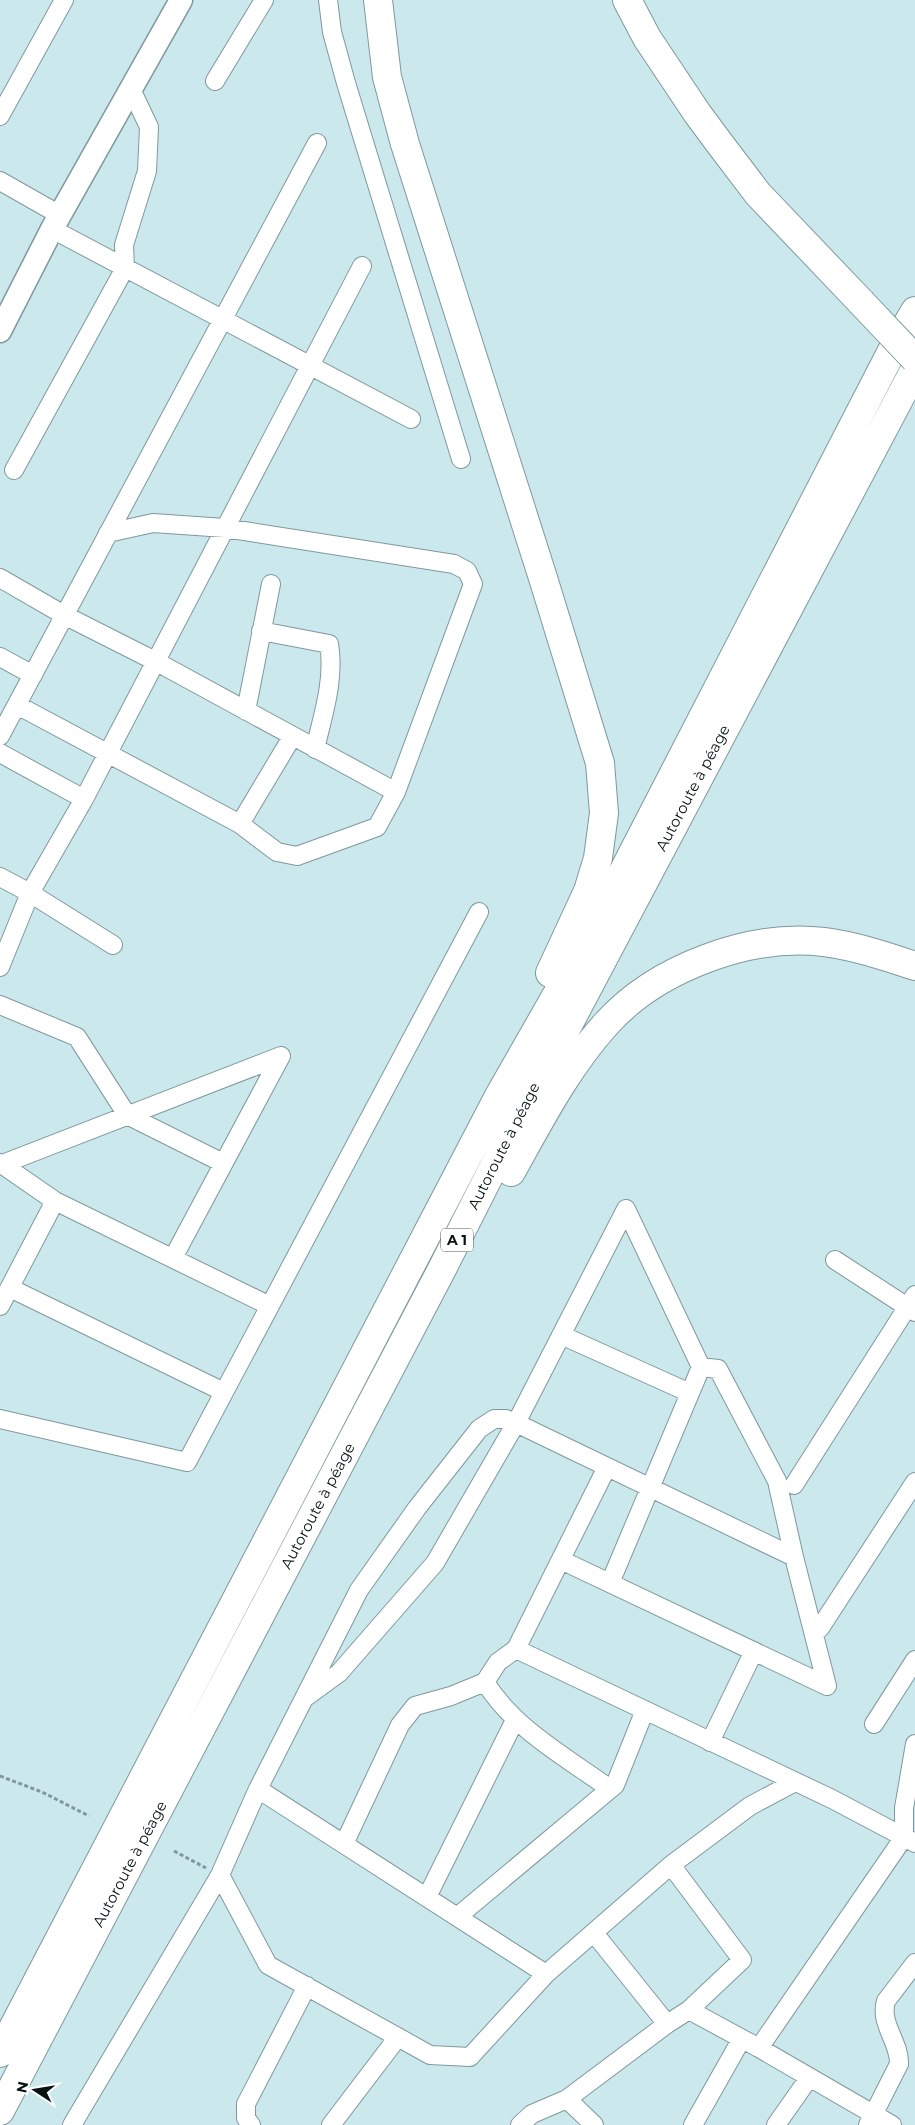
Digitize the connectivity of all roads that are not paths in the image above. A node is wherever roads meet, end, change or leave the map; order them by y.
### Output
1 (64, 0) edge
2 (181, 0) edge
3 (264, 0) edge
4 (328, 0) edge
5 (378, 0) edge
6 (627, 0) edge
7 (215, 81) dead end
8 (131, 89) junction
9 (0, 116) edge
10 (317, 142) dead end
11 (0, 181) edge
12 (56, 222) junction
13 (362, 266) dead end
14 (125, 268) junction
15 (915, 311) edge
16 (222, 319) junction
17 (0, 331) edge
18 (915, 359) edge
19 (310, 366) junction
20 (915, 369) edge
21 (411, 419) dead end
22 (462, 459) dead end
23 (14, 470) dead end
24 (225, 528) junction
25 (108, 533) junction
26 (0, 578) edge
27 (271, 584) dead end
28 (64, 615) junction
29 (262, 631) junction
30 (0, 657) edge
31 (155, 662) junction
32 (33, 675) junction
33 (16, 704) junction
34 (246, 711) junction
35 (0, 736) edge
36 (292, 737) junction
37 (315, 749) junction
38 (0, 753) edge
39 (108, 754) junction
40 (396, 792) junction
41 (84, 799) junction
42 (240, 824) junction
43 (0, 877) edge
44 (30, 893) junction
45 (479, 912) dead end
46 (113, 945) dead end
47 (915, 966) edge
48 (0, 967) edge
49 (0, 1006) edge
50 (499, 1096) junction
51 (126, 1115) junction
52 (223, 1163) junction
53 (0, 1164) edge
54 (56, 1201) junction
55 (173, 1258) junction
56 (835, 1260) dead end
57 (441, 1270) junction
58 (10, 1288) junction
59 (912, 1305) edge
60 (0, 1306) edge
61 (270, 1306) junction
62 (561, 1335) junction
63 (701, 1367) junction
64 (224, 1392) junction
65 (690, 1394) junction
66 (0, 1419) edge
67 (516, 1423) junction
68 (608, 1467) junction
69 (915, 1482) edge
70 (794, 1485) dead end
71 (650, 1488) junction
72 (794, 1557) junction
73 (561, 1560) junction
74 (610, 1583) junction
75 (820, 1628) dead end
76 (516, 1649) junction
77 (754, 1651) junction
78 (915, 1660) edge
79 (485, 1682) junction
80 (304, 1698) junction
81 (645, 1710) junction
82 (515, 1720) junction
83 (874, 1724) dead end
84 (710, 1742) junction
85 (915, 1744) edge
86 (795, 1782) junction
87 (258, 1789) junction
88 (610, 1789) junction
89 (910, 1840) edge
90 (344, 1844) junction
91 (671, 1865) junction
92 (220, 1875) junction
93 (427, 1897) junction
94 (457, 1917) junction
95 (594, 1933) junction
96 (915, 1963) edge
97 (546, 1974) junction
98 (308, 1986) junction
99 (689, 2010) junction
100 (667, 2024) junction
101 (398, 2037) junction
102 (741, 2040) junction
103 (759, 2048) junction
104 (0, 2053) edge
105 (809, 2078) junction
106 (567, 2099) junction
107 (0, 2111) edge
108 (871, 2120) edge
109 (72, 2125) edge
110 (251, 2125) edge
111 (331, 2125) edge
112 (520, 2125) edge
113 (594, 2125) edge
114 (693, 2125) edge
115 (776, 2125) edge
116 (892, 2125) edge

1 - 9 street
2 - 8 street
3 - 7 street
4 - 22 street
5 - 50 main road
6 - 18 main road, bridge
8 - 12 street
8 - 14 street
10 - 16 street
11 - 12 street
12 - 14 street
12 - 17 street
13 - 19 street
14 - 16 street
14 - 23 street
15 - 50 main road, A 1
16 - 19 street
16 - 25 street
19 - 21 street
19 - 24 street
20 - 57 main road, Autoroute à péage / A 1
24 - 25 street
24 - 31 street
24 - 40 street
25 - 28 street
26 - 28 street
27 - 29 street
28 - 31 street
28 - 32 street
29 - 34 street
29 - 37 street
30 - 32 street
31 - 34 street
31 - 39 street
32 - 33 street
33 - 35 street
33 - 39 street
34 - 36 street
36 - 37 street
36 - 42 street
37 - 40 street
38 - 41 street
39 - 41 street
39 - 42 street
40 - 42 street
41 - 44 street
43 - 44 street
44 - 46 street
44 - 48 street
45 - 61 street
47 - 57 main road
49 - 51 street
50 - 104 main road, A 1
51 - 52 street
51 - 52 street
51 - 53 street
52 - 55 street
53 - 54 street
54 - 55 street
54 - 58 street
55 - 61 street
56 - 59 street
57 - 107 main road, Autoroute à péage / A 1
58 - 60 street
58 - 64 street
59 - 70 street
61 - 64 street
62 - 63 street
62 - 65 street
62 - 67 street
63 - 65 street
63 - 72 street
64 - 66 street
65 - 71 street
67 - 68 street
67 - 80 street
67 - 80 street
68 - 71 street
68 - 73 street
69 - 75 street
71 - 72 street
71 - 74 street
72 - 77 street
73 - 74 street
73 - 76 street
74 - 77 street
76 - 79 street
76 - 81 street
77 - 84 street
78 - 83 street
79 - 82 street
79 - 90 street
80 - 87 street
81 - 84 street
81 - 88 street
82 - 88 street
82 - 93 street
84 - 86 street
85 - 89 street
86 - 89 street
86 - 91 street
87 - 90 street
87 - 92 street
88 - 94 street
89 - 103 street
90 - 93 street
91 - 95 street
91 - 99 street
92 - 98 street
92 - 109 street
93 - 94 street
94 - 97 street
95 - 97 street
95 - 100 street
96 - 108 street
97 - 101 street
98 - 101 street
98 - 110 street
99 - 100 street
99 - 102 street
100 - 106 street
101 - 111 street
102 - 103 street
102 - 114 street
103 - 105 street
105 - 108 street
105 - 115 street
106 - 112 street
106 - 113 street
108 - 116 street

